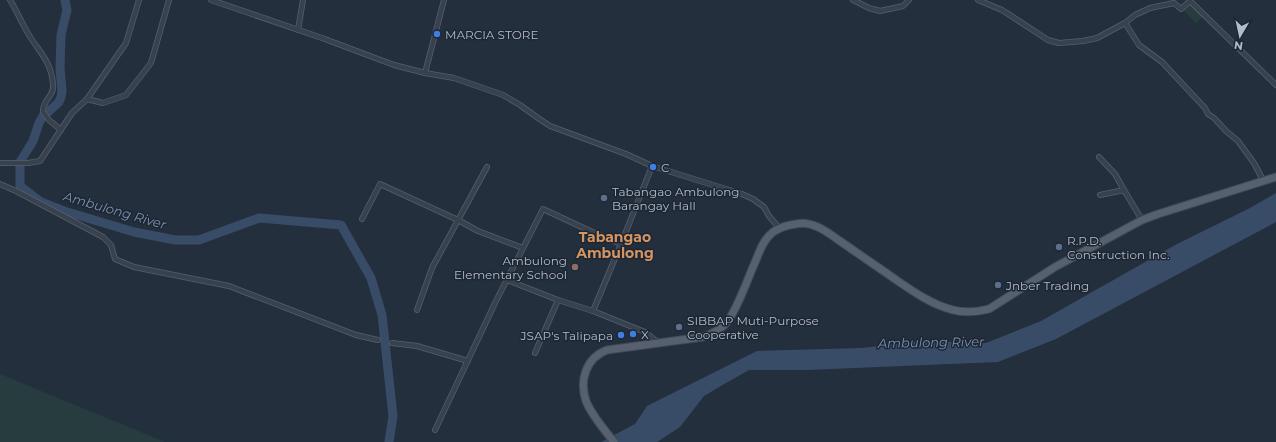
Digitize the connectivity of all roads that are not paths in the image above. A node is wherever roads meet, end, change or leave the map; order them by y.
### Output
1 (10, 0) edge
2 (139, 0) edge
3 (169, 0) edge
4 (211, 0) edge
5 (303, 0) edge
6 (444, 0) edge
7 (853, 0) edge
8 (909, 0) edge
9 (978, 0) edge
10 (1190, 0) edge
11 (1125, 22) junction
12 (298, 30) junction
13 (425, 73) junction
14 (1276, 85) edge
15 (87, 99) junction
16 (61, 130) junction
17 (1099, 157) dead end
18 (0, 162) edge
19 (652, 166) junction
20 (487, 167) dead end
21 (1276, 177) edge
22 (1263, 180) junction
23 (0, 184) edge
24 (1124, 190) junction
25 (1100, 196) dead end
26 (362, 219) dead end
27 (458, 220) junction
28 (1142, 220) junction
29 (780, 229) junction
30 (621, 244) junction
31 (523, 248) junction
32 (507, 280) junction
33 (558, 300) junction
34 (417, 310) dead end
35 (593, 311) junction
36 (378, 340) dead end
37 (392, 343) dead end
38 (659, 343) junction
39 (535, 353) dead end
40 (468, 360) junction
41 (435, 430) dead end
42 (614, 442) edge

1 - 16 street
2 - 15 street
3 - 15 street
4 - 12 street
5 - 12 street
6 - 13 street
7 - 8 street
9 - 11 street
10 - 11 street
10 - 14 street
11 - 22 street
12 - 13 street
13 - 19 street
15 - 16 street
16 - 18 street
17 - 24 street
19 - 29 street
19 - 30 street
20 - 27 street
21 - 22 main road
22 - 28 main road
23 - 36 street
24 - 25 street
24 - 28 street
26 - 27 street
27 - 31 street
27 - 34 street
28 - 29 main road
29 - 38 main road
30 - 31 street
30 - 35 street
31 - 32 street
32 - 33 street
32 - 40 street
33 - 35 street
33 - 39 street
35 - 38 street
37 - 40 street
38 - 42 main road
40 - 41 street

